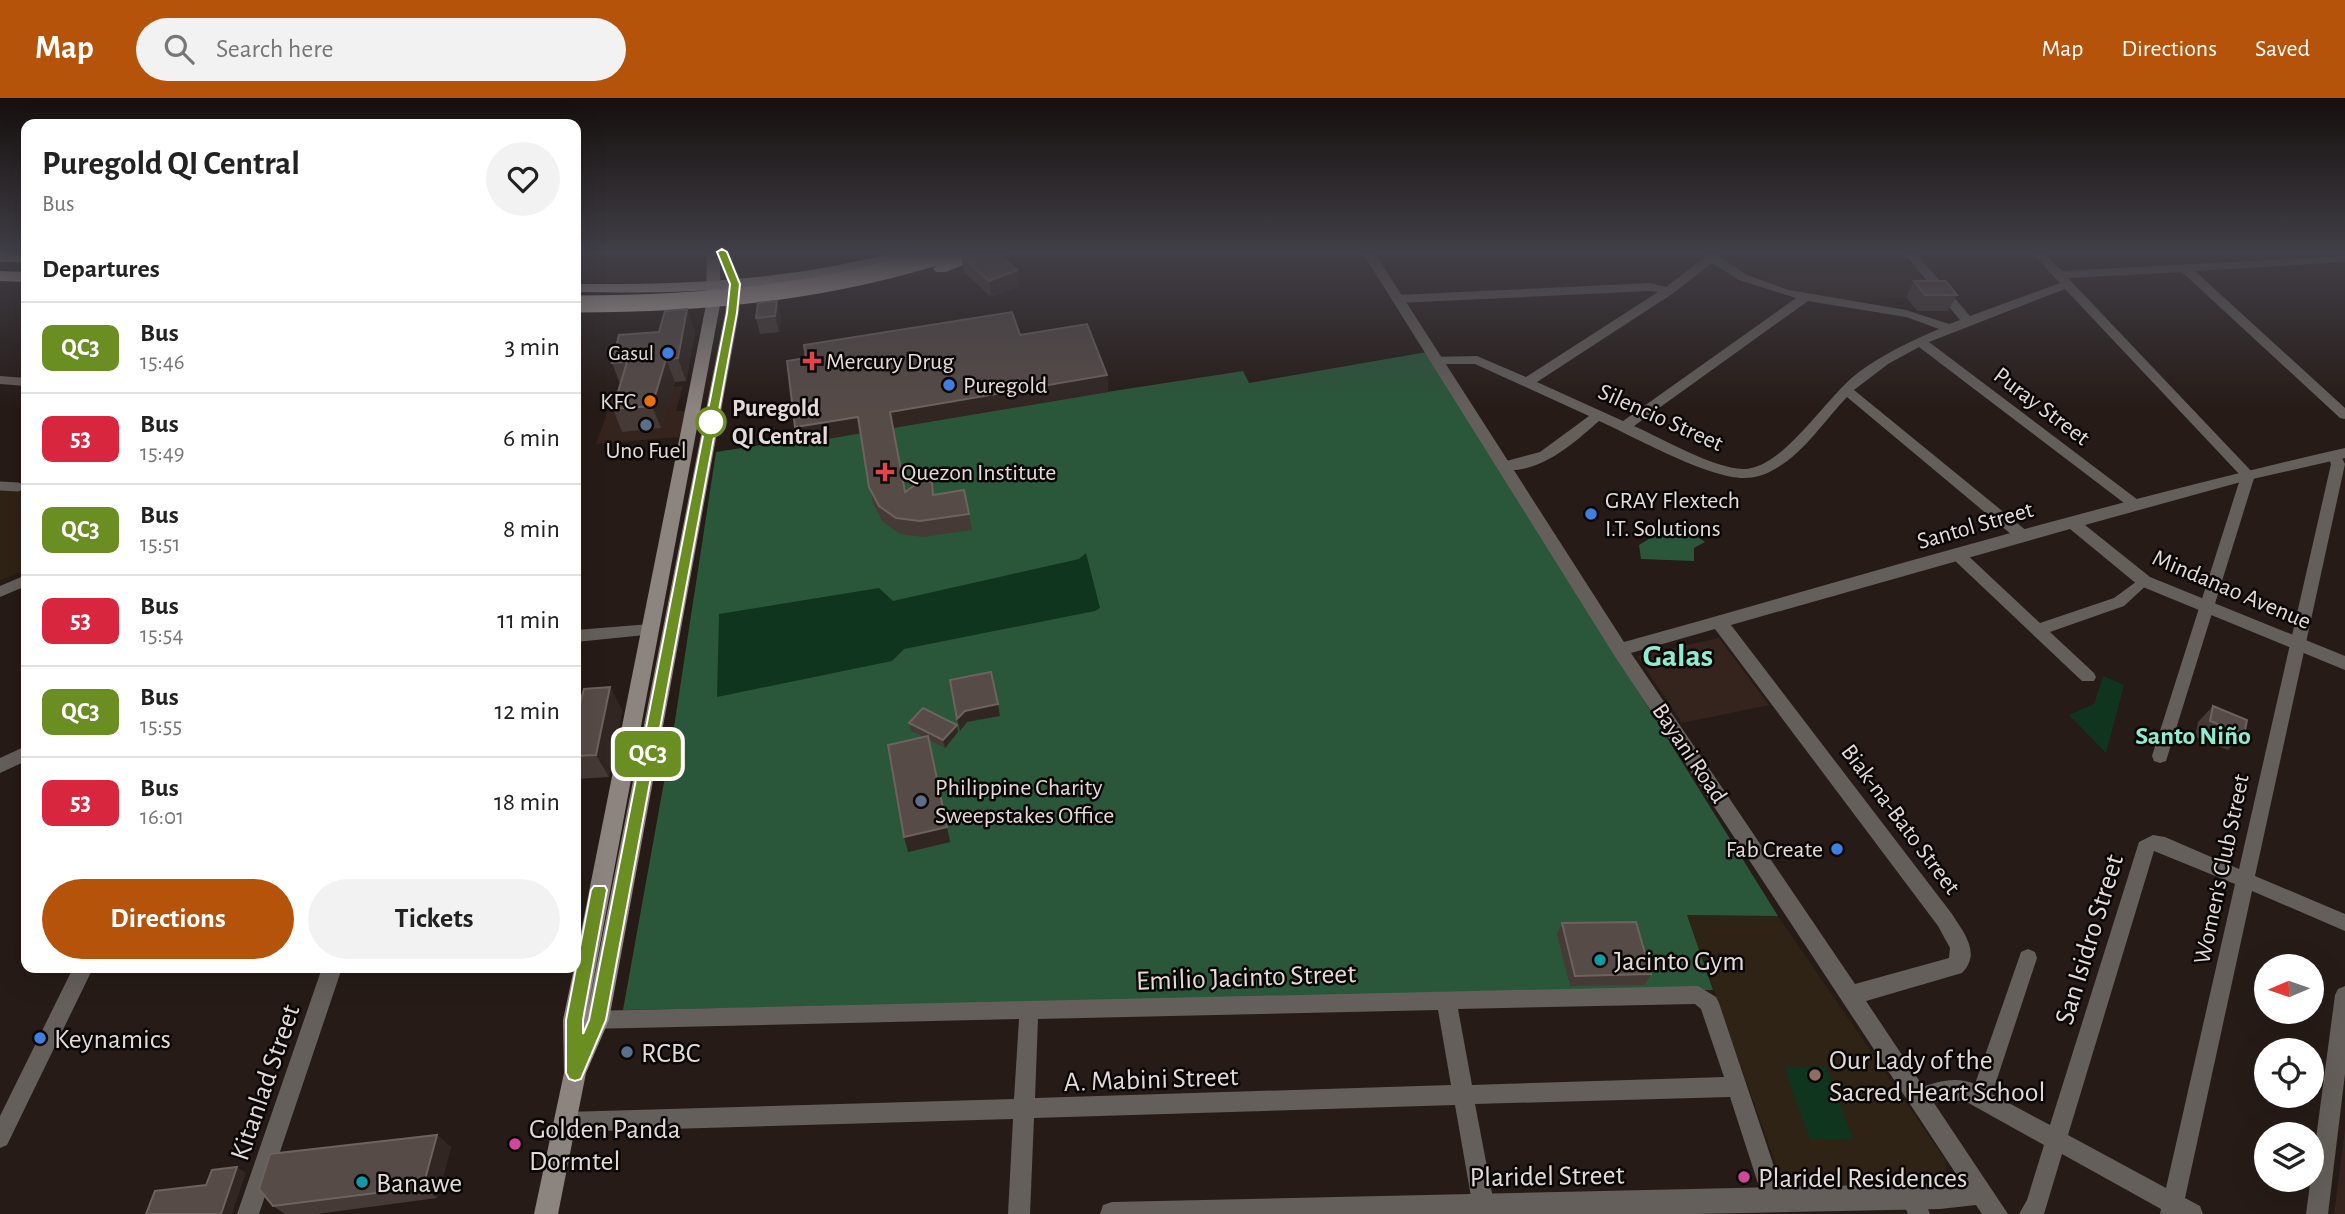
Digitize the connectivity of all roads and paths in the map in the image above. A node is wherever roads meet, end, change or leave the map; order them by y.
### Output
1 (669, 304) edge
2 (704, 304) edge
3 (733, 304) edge
4 (1400, 304) edge
5 (1648, 304) edge
6 (1796, 304) edge
7 (1849, 304) edge
8 (1952, 304) edge
9 (2014, 304) edge
10 (2087, 304) edge
11 (2224, 304) edge
12 (581, 305) edge
13 (1970, 322) junction
14 (1950, 330) junction
15 (1920, 342) junction
16 (1436, 360) junction
17 (0, 380) edge
18 (21, 382) edge
19 (1528, 382) junction
20 (1846, 390) junction
21 (1598, 415) junction
22 (2345, 415) edge
23 (1624, 427) junction
24 (2339, 454) edge
25 (1504, 466) junction
26 (2248, 475) junction
27 (0, 486) edge
28 (18, 487) dead end
29 (2137, 506) junction
30 (2073, 523) junction
31 (2023, 536) junction
32 (1958, 554) junction
33 (2144, 581) junction
34 (21, 582) edge
35 (0, 592) edge
36 (2206, 608) junction
37 (1719, 622) junction
38 (2038, 630) junction
39 (650, 631) junction
40 (581, 636) edge
41 (2296, 643) junction
42 (1620, 650) junction
43 (2345, 663) edge
44 (2088, 677) dead end
45 (21, 756) edge
46 (2160, 756) dead end
47 (0, 766) edge
48 (2246, 879) junction
49 (2345, 923) edge
50 (2028, 958) dead end
51 (81, 973) edge
52 (330, 973) edge
53 (1851, 995) junction
54 (2345, 995) edge
55 (1446, 999) junction
56 (1030, 1010) junction
57 (574, 1020) junction
58 (598, 1020) junction
59 (575, 1073) junction
60 (1738, 1087) junction
61 (1462, 1094) junction
62 (1981, 1097) junction
63 (1919, 1098) junction
64 (1024, 1111) junction
65 (566, 1122) junction
66 (0, 1138) edge
67 (2057, 1139) junction
68 (1982, 1193) junction
69 (1774, 1199) junction
70 (1916, 1205) edge
71 (2172, 1209) edge
72 (1484, 1210) edge
73 (248, 1214) edge
74 (546, 1214) edge
75 (1019, 1214) edge
76 (1112, 1214) edge
77 (1996, 1214) edge
78 (2030, 1214) edge
79 (2192, 1214) edge
80 (2317, 1214) edge

1 - 12 highway, bridge
2 - 39 main road
3 - 58 main road
4 - 16 street, Bayani Road
5 - 19 street
6 - 23 street
7 - 14 street
8 - 13 street
9 - 13 street, Silencio Street
10 - 26 street
11 - 22 street
13 - 14 street, Silencio Street
14 - 15 street, Silencio Street
15 - 20 street, Silencio Street
15 - 29 street, Puray Street
16 - 19 street, Silencio Street
16 - 25 street, Bayani Road
17 - 18 street
19 - 21 street, Silencio Street
20 - 23 street, Silencio Street
20 - 31 street
21 - 23 street, Silencio Street
21 - 25 street
24 - 26 street, Santol Street
24 - 41 street, Women's Club Street
25 - 42 street, Bayani Road
26 - 29 street, Santol Street
26 - 36 street
27 - 28 street
29 - 30 street, Santol Street
30 - 31 street, Santol Street
30 - 33 street, Mindanao Avenue
31 - 32 street, Santol Street
32 - 37 street, Santol Street
32 - 38 street
33 - 36 street, Mindanao Avenue
33 - 38 street
34 - 35 street
36 - 41 street, Mindanao Avenue
36 - 46 street
37 - 42 street, Santol Street
37 - 53 street, Biak-na-Bato Street
38 - 44 street
39 - 40 street
39 - 57 main road
41 - 43 street, Mindanao Avenue
41 - 48 street, Women's Club Street
42 - 53 street, Bayani Road
45 - 47 street
48 - 49 street
48 - 67 street, San Isidro Street
48 - 71 street, Women's Club Street
50 - 62 street
51 - 66 street
52 - 73 street, Kitanlad Street
53 - 63 street, Bayani Road
54 - 80 street
55 - 56 street, Emilio Jacinto Street
55 - 60 street, Emilio Jacinto Street
55 - 61 street
56 - 58 street, Emilio Jacinto Street
56 - 64 street
57 - 58 street, Emilio Jacinto Street
57 - 59 main road
58 - 59 main road
59 - 65 main road
60 - 61 street, A. Mabini Street
60 - 69 street, Emilio Jacinto Street
61 - 64 street, A. Mabini Street
61 - 72 street
62 - 63 street
62 - 67 street
63 - 68 street, Bayani Road
64 - 65 street, A. Mabini Street
64 - 75 street
65 - 74 main road
67 - 71 street
67 - 78 street, San Isidro Street
68 - 70 street, Plaridel Street
68 - 77 street, Bayani Road
69 - 70 street, Plaridel Street
69 - 72 street, Plaridel Street
71 - 79 street
72 - 76 street, Plaridel Street

